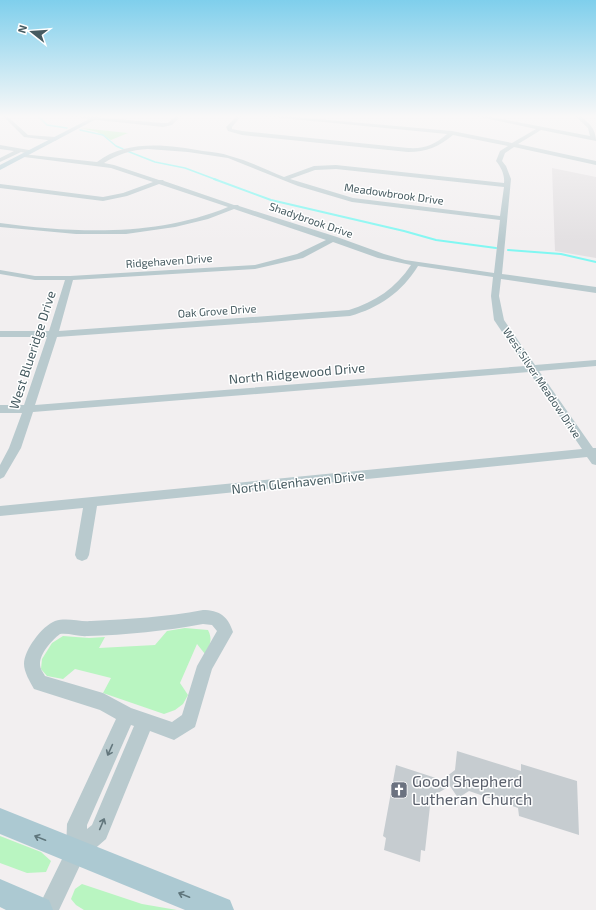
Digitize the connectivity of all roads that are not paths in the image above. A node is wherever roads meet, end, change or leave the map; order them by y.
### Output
1 (17, 157) edge
2 (58, 157) edge
3 (111, 157) edge
4 (230, 157) edge
5 (499, 157) edge
6 (574, 157) edge
7 (596, 162) edge
8 (100, 163) junction
9 (0, 168) edge
10 (284, 179) junction
11 (161, 181) junction
12 (507, 185) junction
13 (0, 186) edge
14 (236, 206) junction
15 (503, 218) junction
16 (0, 225) edge
17 (334, 240) junction
18 (416, 264) junction
19 (0, 272) edge
20 (498, 276) junction
21 (70, 278) junction
22 (596, 290) edge
23 (0, 334) edge
24 (54, 334) junction
25 (596, 363) edge
26 (531, 368) junction
27 (0, 409) edge
28 (28, 409) junction
29 (594, 455) edge
30 (0, 474) edge
31 (90, 502) junction
32 (0, 511) edge
33 (82, 555) dead end
34 (127, 715) junction
35 (145, 721) junction
36 (0, 821) edge
37 (76, 852) junction
38 (0, 893) edge
39 (39, 910) edge
40 (48, 910) edge
41 (220, 910) edge

1 - 9 main road
2 - 8 street, Shadybrook Drive
3 - 8 street, Meadowbrook Drive
4 - 10 street, Meadowbrook Drive
5 - 12 street, West Silver Meadow Drive
6 - 7 street
8 - 11 street, Shadybrook Drive
10 - 12 street
10 - 15 street, Meadowbrook Drive
11 - 13 street
11 - 14 street, Shadybrook Drive
12 - 15 street, West Silver Meadow Drive
14 - 16 street
14 - 17 street, Shadybrook Drive
15 - 20 street, West Silver Meadow Drive
17 - 18 street, Shadybrook Drive
17 - 21 street, Ridgehaven Drive
18 - 20 street, Shadybrook Drive
18 - 24 street, Oak Grove Drive
19 - 21 street, Ridgehaven Drive
20 - 22 street, Shadybrook Drive
20 - 26 street, West Silver Meadow Drive
21 - 24 street, West Blueridge Drive
23 - 24 street, Oak Grove Drive
24 - 28 street, West Blueridge Drive
25 - 26 street, North Ridgewood Drive
26 - 28 street, North Ridgewood Drive
26 - 29 street, West Silver Meadow Drive
27 - 28 street, North Ridgewood Drive
28 - 30 street, West Blueridge Drive
29 - 31 street, North Glenhaven Drive
31 - 32 street, North Glenhaven Drive
31 - 33 street
34 - 35 street
34 - 35 street
34 -> 37 street
37 -> 35 street
37 -> 36 main road
37 - 40 street
41 -> 37 main road
38 - 39 main road

